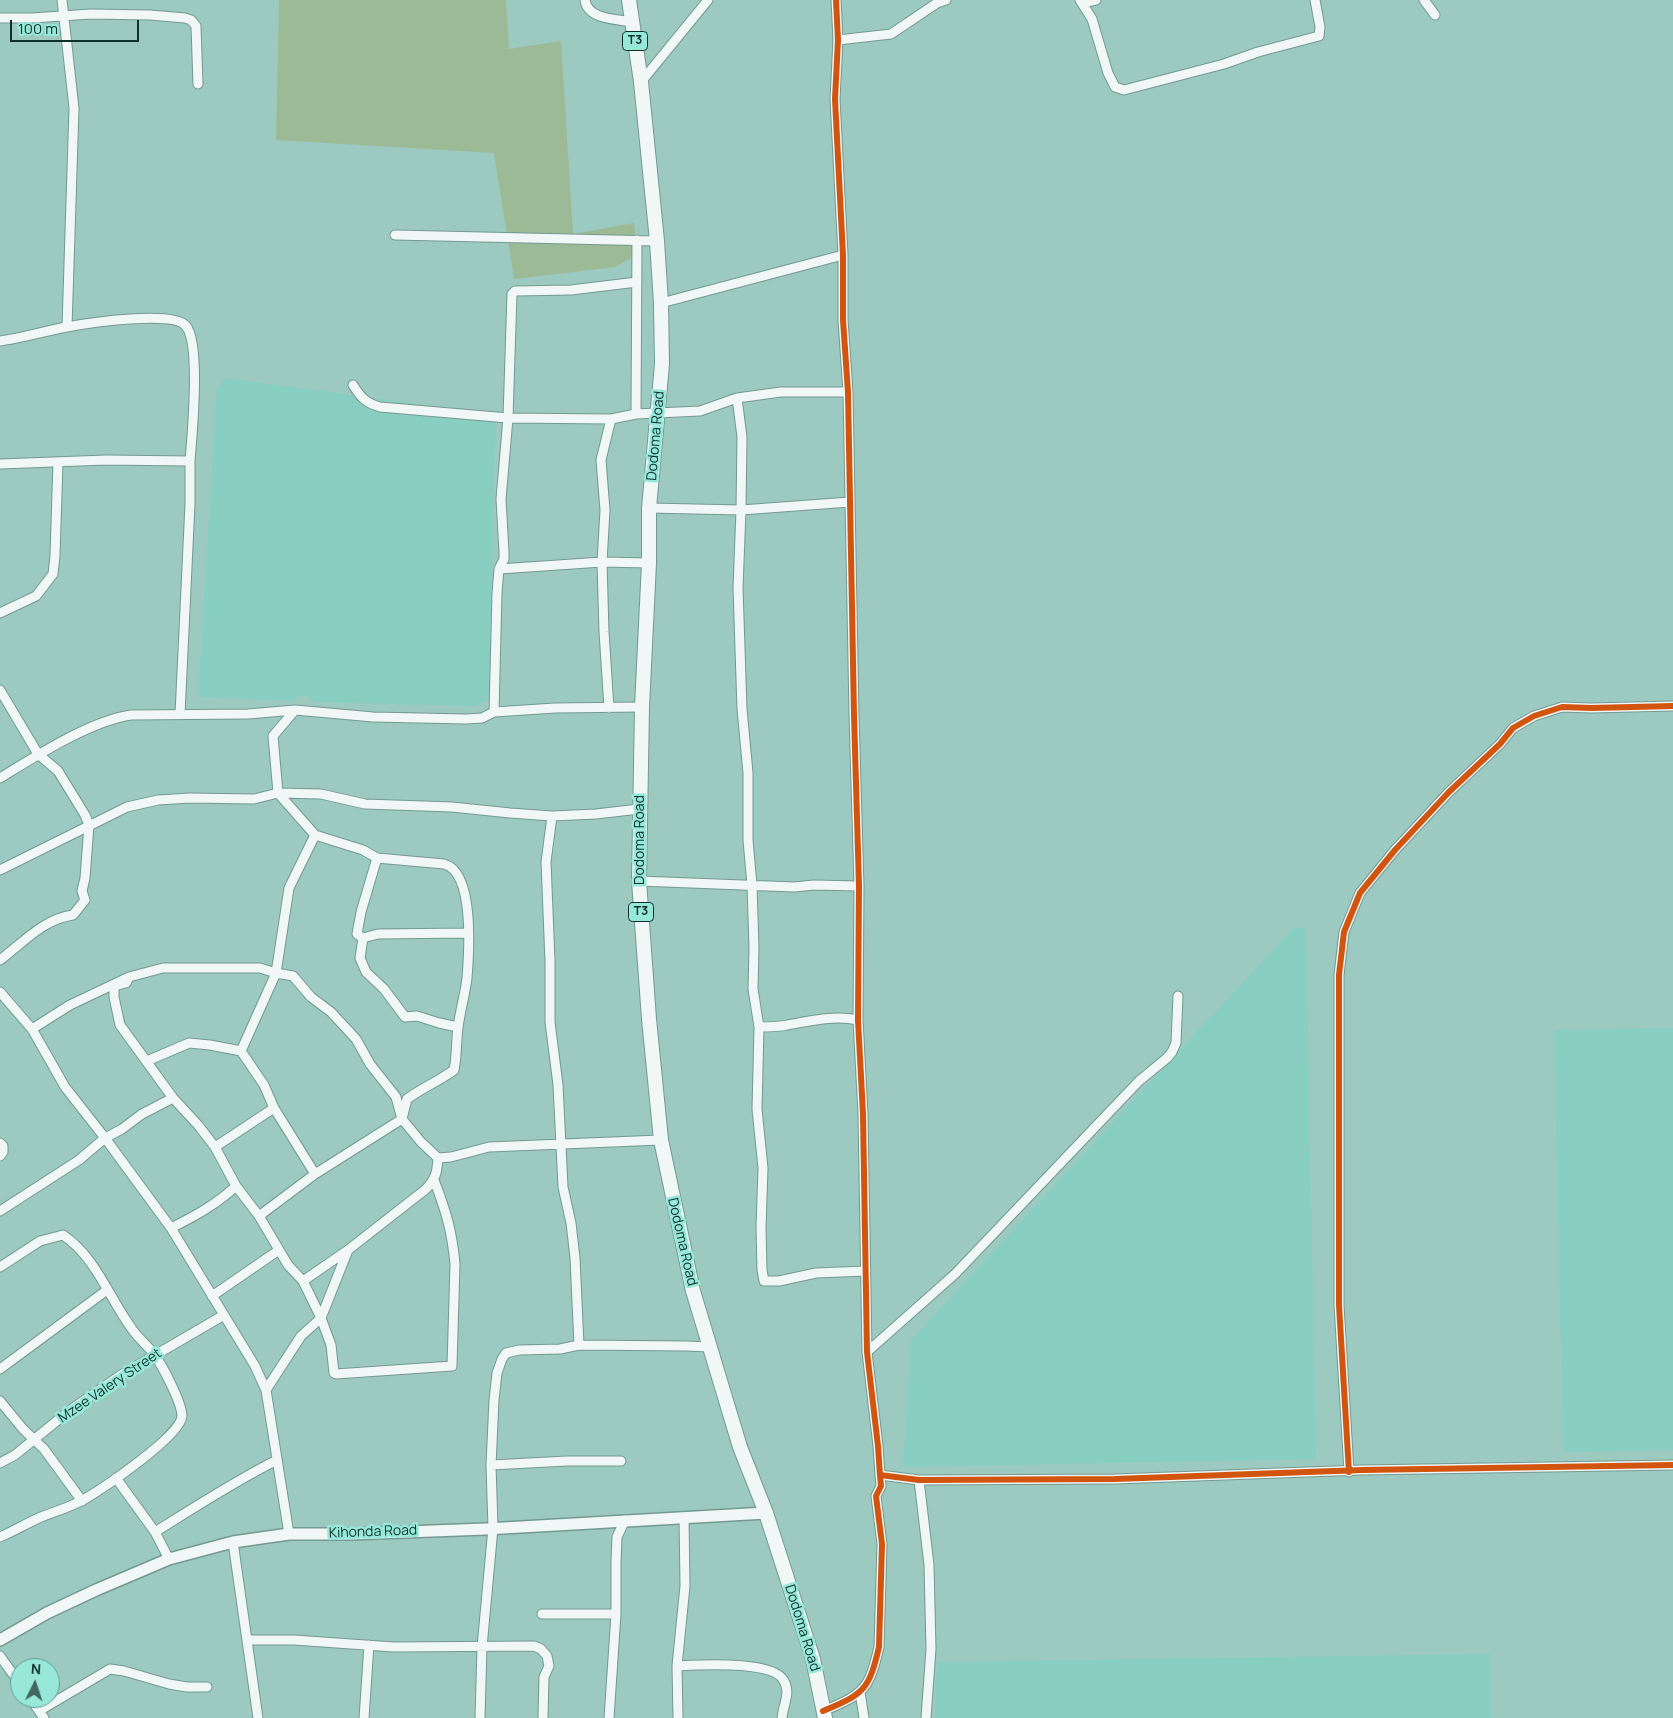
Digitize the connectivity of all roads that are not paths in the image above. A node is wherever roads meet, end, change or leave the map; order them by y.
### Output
1 (62, 0) edge
2 (585, 0) edge
3 (629, 0) edge
4 (708, 0) edge
5 (836, 0) edge
6 (946, 0) edge
7 (1096, 0) edge
8 (1314, 0) edge
9 (1424, 0) edge
10 (1081, 2) edge
11 (1436, 15) dead end
12 (63, 16) junction
13 (0, 18) edge
14 (632, 22) junction
15 (838, 40) junction
16 (641, 82) junction
17 (198, 84) dead end
18 (395, 235) dead end
19 (637, 240) junction
20 (657, 241) junction
21 (843, 255) junction
22 (637, 282) junction
23 (661, 303) junction
24 (67, 327) junction
25 (0, 342) edge
26 (353, 385) dead end
27 (848, 392) junction
28 (737, 398) junction
29 (658, 413) junction
30 (636, 414) junction
31 (508, 418) junction
32 (611, 419) junction
33 (190, 461) junction
34 (58, 462) junction
35 (0, 464) edge
36 (850, 502) junction
37 (649, 508) junction
38 (742, 510) junction
39 (602, 562) junction
40 (648, 563) junction
41 (499, 569) junction
42 (0, 613) edge
43 (0, 690) edge
44 (1673, 706) edge
45 (609, 708) junction
46 (642, 708) junction
47 (295, 710) junction
48 (494, 712) junction
49 (180, 714) junction
50 (38, 754) junction
51 (0, 778) edge
52 (278, 793) junction
53 (639, 809) junction
54 (552, 816) junction
55 (89, 825) junction
56 (315, 835) junction
57 (377, 858) junction
58 (0, 870) edge
59 (639, 881) junction
60 (752, 885) junction
61 (860, 886) junction
62 (468, 933) junction
63 (363, 938) junction
64 (0, 960) edge
65 (276, 973) junction
66 (129, 977) junction
67 (0, 992) edge
68 (1178, 996) dead end
69 (858, 1020) junction
70 (458, 1027) junction
71 (759, 1027) junction
72 (32, 1029) junction
73 (241, 1051) junction
74 (147, 1061) junction
75 (172, 1098) junction
76 (274, 1108) junction
77 (402, 1119) junction
78 (106, 1138) junction
79 (661, 1140) junction
80 (0, 1142) edge
81 (562, 1144) junction
82 (215, 1147) junction
83 (0, 1156) edge
84 (438, 1158) junction
85 (315, 1174) junction
86 (434, 1180) junction
87 (236, 1186) junction
88 (0, 1211) edge
89 (259, 1216) junction
90 (171, 1228) junction
91 (279, 1250) junction
92 (348, 1250) junction
93 (0, 1267) edge
94 (866, 1271) junction
95 (303, 1281) junction
96 (107, 1290) junction
97 (212, 1296) junction
98 (224, 1315) junction
99 (321, 1318) junction
100 (579, 1344) junction
101 (710, 1347) junction
102 (867, 1352) junction
103 (154, 1355) junction
104 (0, 1369) edge
105 (266, 1390) junction
106 (0, 1401) edge
107 (34, 1438) junction
108 (277, 1460) junction
109 (621, 1461) dead end
110 (0, 1463) edge
111 (491, 1465) junction
112 (1673, 1466) edge
113 (1349, 1472) junction
114 (880, 1475) junction
115 (116, 1478) junction
116 (919, 1480) junction
117 (82, 1501) junction
118 (766, 1513) junction
119 (684, 1518) junction
120 (625, 1520) junction
121 (492, 1528) junction
122 (155, 1532) junction
123 (289, 1534) junction
124 (0, 1537) edge
125 (233, 1542) junction
126 (169, 1559) junction
127 (542, 1614) dead end
128 (616, 1614) junction
129 (0, 1640) edge
130 (247, 1640) junction
131 (369, 1645) junction
132 (482, 1647) junction
133 (0, 1656) edge
134 (678, 1666) junction
135 (10, 1670) edge
136 (207, 1687) dead end
137 (860, 1692) junction
138 (824, 1714) edge
139 (41, 1715) edge
140 (258, 1718) edge
141 (364, 1718) edge
142 (480, 1718) edge
143 (543, 1718) edge
144 (609, 1718) edge
145 (678, 1718) edge
146 (782, 1718) edge
147 (864, 1718) edge
148 (926, 1718) edge

1 - 12 street
2 - 14 street
3 - 14 highway, Dodoma Road / T3
4 - 16 street
5 - 15 street
6 - 15 street
7 - 10 street
8 - 10 street
9 - 11 street
12 - 13 street
12 - 17 street
12 - 24 street
14 - 16 highway, Dodoma Road / T3
15 - 21 street
16 - 20 highway, Dodoma Road / T3
18 - 19 street
19 - 20 street
19 - 22 street
20 - 23 highway, Dodoma Road / T3
21 - 23 street
21 - 27 street
22 - 30 street
22 - 31 street
23 - 29 highway, Dodoma Road / T3
24 - 25 street
24 - 33 street
26 - 31 street
27 - 28 street
27 - 36 street
28 - 29 street
28 - 38 street
29 - 30 street
29 - 37 highway, Dodoma Road / T3
30 - 32 street
31 - 32 street
31 - 41 street
32 - 39 street
33 - 34 street
33 - 49 street
34 - 35 street
34 - 42 street
36 - 38 street
36 - 61 street
37 - 38 street
37 - 40 highway, Dodoma Road / T3
38 - 60 street
39 - 40 street
39 - 41 street
39 - 45 street
40 - 46 highway, Dodoma Road / T3
41 - 48 street
43 - 50 street
44 - 113 street
45 - 46 street
45 - 48 street
46 - 53 highway, Dodoma Road / T3
47 - 48 street
47 - 49 street
47 - 52 street
49 - 50 street
50 - 51 street
50 - 55 street
52 - 54 street
52 - 55 street
52 - 56 street
53 - 54 street
53 - 59 highway, Dodoma Road / T3
54 - 81 street
55 - 58 street
55 - 64 street
56 - 57 street
56 - 65 street
57 - 62 street
57 - 63 street
59 - 60 street
59 - 79 highway, Dodoma Road / T3
60 - 61 street
60 - 71 street
61 - 69 street
62 - 63 street
62 - 70 street
63 - 70 street
65 - 66 street
65 - 73 street
65 - 77 street
66 - 72 street
66 - 74 street
67 - 72 street
68 - 102 street
69 - 71 street
69 - 94 street
70 - 77 street
71 - 94 street
72 - 78 street
73 - 74 street
73 - 76 street
74 - 75 street
75 - 78 street
75 - 82 street
76 - 82 street
76 - 85 street
77 - 84 street
77 - 85 street
78 - 88 street
78 - 90 street
79 - 81 street
79 - 101 highway, Dodoma Road / T3
80 - 83 street
81 - 84 street
81 - 100 street
82 - 87 street
84 - 86 street
85 - 89 street
86 - 92 street
86 - 99 street
87 - 89 street
87 - 90 street
89 - 91 street
90 - 97 street
91 - 95 street
91 - 97 street
92 - 95 street
92 - 99 street
93 - 96 street
94 - 102 street
95 - 99 street
96 - 103 street
96 - 104 street
97 - 98 street
98 - 103 street, Mzee Valery Street
98 - 105 street
99 - 105 street
100 - 101 street
100 - 111 street
101 - 118 highway, Dodoma Road / T3
102 - 114 street
103 - 107 street, Mzee Valery Street
103 - 115 street
105 - 108 street
106 - 107 street
107 - 110 street, Mzee Valery Street
107 - 117 street
108 - 122 street
108 - 123 street
109 - 111 street
111 - 121 street
112 - 113 street
113 - 116 street
114 - 116 street
114 - 137 street
115 - 117 street
115 - 122 street
116 - 148 street
117 - 124 street
118 - 119 street, Kihonda Road
118 - 138 highway, Dodoma Road / T3
119 - 120 street, Kihonda Road
119 - 134 street
120 - 121 street, Kihonda Road
120 - 128 street
121 - 123 street, Kihonda Road
121 - 132 street
122 - 126 street
123 - 125 street, Kihonda Road
125 - 126 street, Kihonda Road
125 - 130 street
126 - 129 street, Kihonda Road
127 - 128 street
128 - 144 street
130 - 131 street
130 - 140 street
131 - 132 street
131 - 141 street
132 - 142 street
132 - 143 street
133 - 135 street
134 - 145 street
134 - 146 street
136 - 139 street
137 - 138 street
137 - 147 street

